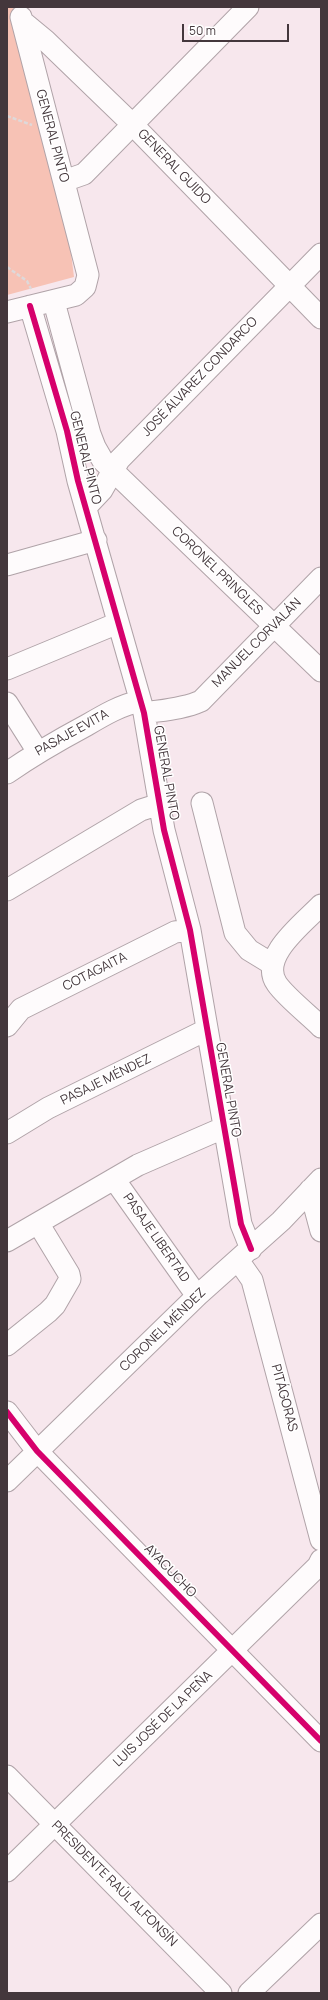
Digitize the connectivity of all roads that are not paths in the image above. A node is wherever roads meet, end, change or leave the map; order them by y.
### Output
1 (248, 7) edge
2 (20, 14) edge
3 (132, 124) junction
4 (64, 181) junction
5 (321, 254) edge
6 (289, 286) junction
7 (40, 304) junction
8 (7, 312) edge
9 (321, 318) edge
10 (113, 471) junction
11 (86, 506) junction
12 (96, 540) junction
13 (7, 566) edge
14 (321, 578) edge
15 (118, 623) junction
16 (275, 625) junction
17 (7, 669) edge
18 (321, 671) edge
19 (7, 703) edge
20 (192, 705) joint
21 (142, 707) junction
22 (38, 752) junction
23 (7, 773) edge
24 (202, 803) dead end
25 (160, 804) junction
26 (7, 890) edge
27 (321, 905) edge
28 (190, 930) junction
29 (272, 964) junction
30 (7, 1026) edge
31 (321, 1027) edge
32 (206, 1030) junction
33 (223, 1128) junction
34 (7, 1133) edge
35 (114, 1179) junction
36 (316, 1185) edge
37 (38, 1223) junction
38 (321, 1231) edge
39 (7, 1241) edge
40 (244, 1254) junction
41 (197, 1296) junction
42 (7, 1346) edge
43 (7, 1412) edge
44 (37, 1451) junction
45 (7, 1481) edge
46 (321, 1540) edge
47 (320, 1564) edge
48 (233, 1651) junction
49 (321, 1741) edge
50 (7, 1776) edge
51 (55, 1824) junction
52 (7, 1872) edge
53 (321, 1924) edge
54 (222, 1993) edge
55 (249, 1993) edge

1 - 3 street
2 - 3 street, GENERAL GUIDO
2 - 4 street, GENERAL PINTO
3 - 4 street
3 - 6 street, GENERAL GUIDO
4 - 7 street, GENERAL PINTO
5 - 6 street, JOSÉ ÁLVAREZ CONDARCO
6 - 9 street, GENERAL GUIDO
6 - 10 street, JOSÉ ÁLVAREZ CONDARCO
7 - 8 street
7 - 10 street, GENERAL PINTO
7 - 11 street, GENERAL PINTO
10 - 11 street, JOSÉ ÁLVAREZ CONDARCO
10 - 16 street, CORONEL PRINGLES
11 - 12 street, GENERAL PINTO
12 - 13 street
12 - 15 street, GENERAL PINTO
14 - 16 street, MANUEL CORVALÁN
15 - 17 street
15 - 21 street, GENERAL PINTO
16 - 18 street, CORONEL PRINGLES
16 - 20 street, MANUEL CORVALÁN
19 - 22 street
20 - 21 street, PASAJE EVITA
21 - 22 street, PASAJE EVITA
21 - 25 street, GENERAL PINTO
22 - 23 street, PASAJE EVITA
24 - 29 street
25 - 26 street
25 - 28 street, GENERAL PINTO
27 - 29 street
28 - 30 street, COTAGAITA
28 - 32 street, GENERAL PINTO
29 - 31 street
32 - 33 street, GENERAL PINTO
32 - 34 street, PASAJE MÉNDEZ
33 - 35 street
33 - 40 street, GENERAL PINTO
35 - 37 street
35 - 41 street, PASAJE LIBERTAD
36 - 38 street
36 - 40 street, CORONEL MÉNDEZ
37 - 39 street
37 - 42 street
40 - 41 street, CORONEL MÉNDEZ
40 - 46 street, PITÁGORAS
41 - 44 street, CORONEL MÉNDEZ
43 - 44 street, AYACUCHO
44 - 45 street, CORONEL MÉNDEZ
44 - 48 street, AYACUCHO
47 - 48 street, LUIS JOSÉ DE LA PEÑA
48 - 49 street, AYACUCHO
48 - 51 street, LUIS JOSÉ DE LA PEÑA
50 - 51 street, PRESIDENTE RAÚL ALFONSÍN
51 - 52 street, LUIS JOSÉ DE LA PEÑA
51 - 54 street, PRESIDENTE RAÚL ALFONSÍN
53 - 55 street

